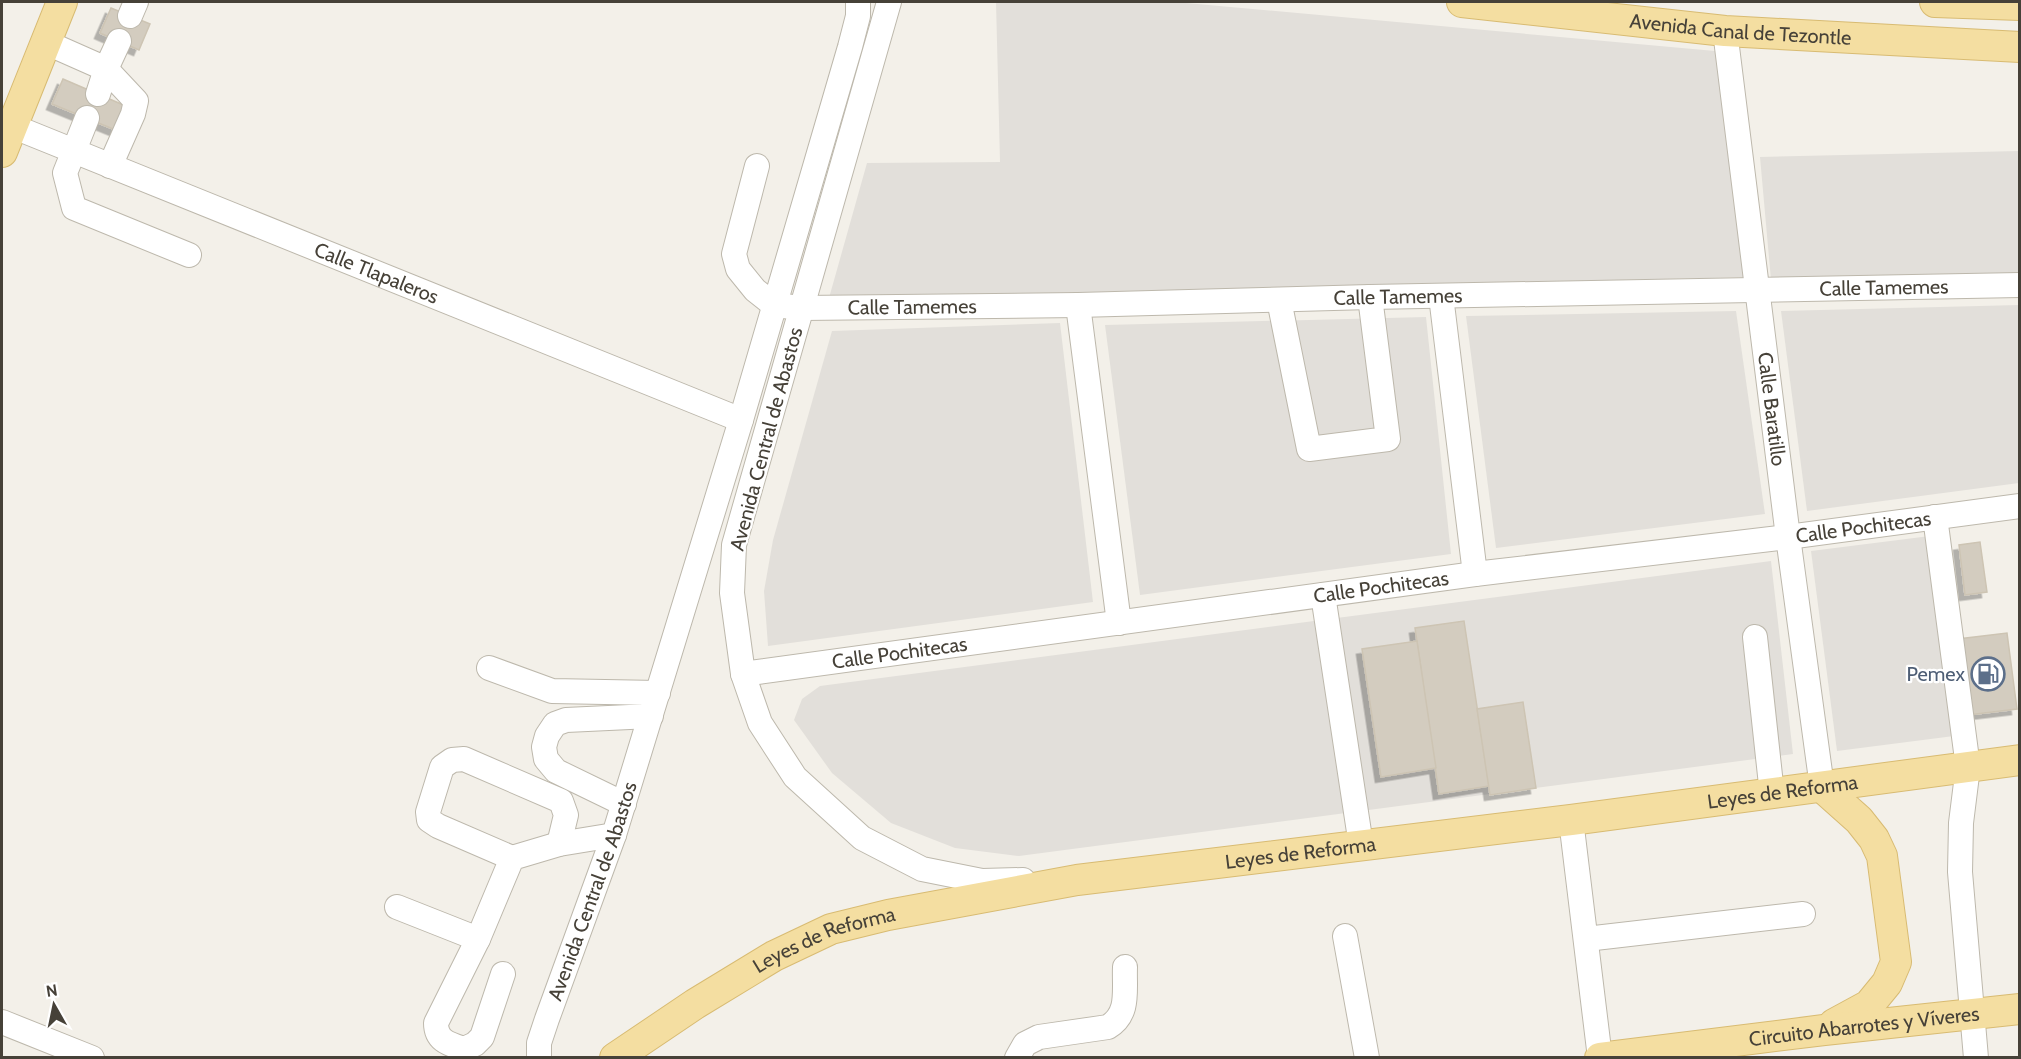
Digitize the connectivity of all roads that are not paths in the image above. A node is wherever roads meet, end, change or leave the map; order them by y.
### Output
1 (62, 2) edge
2 (858, 2) edge
3 (889, 2) edge
4 (1462, 2) edge
5 (1935, 2) edge
6 (2019, 5) edge
7 (1557, 6) edge
8 (1725, 31) junction
9 (119, 41) dead end
10 (45, 42) junction
11 (2019, 47) edge
12 (106, 69) junction
13 (98, 94) dead end
14 (87, 118) dead end
15 (7, 139) edge
16 (75, 152) junction
17 (110, 166) junction
18 (757, 166) dead end
19 (189, 255) dead end
20 (2019, 285) edge
21 (1757, 291) junction
22 (1441, 296) junction
23 (1370, 297) junction
24 (1278, 300) junction
25 (774, 305) junction
26 (1078, 305) junction
27 (802, 308) junction
28 (741, 420) junction
29 (2019, 506) edge
30 (2019, 510) edge
31 (1935, 518) junction
32 (1788, 537) junction
33 (1475, 574) junction
34 (1323, 595) junction
35 (1119, 623) junction
36 (1755, 637) dead end
37 (489, 668) dead end
38 (744, 674) junction
39 (658, 693) junction
40 (651, 716) junction
41 (2019, 760) edge
42 (1968, 767) junction
43 (1822, 787) junction
44 (1772, 794) junction
45 (624, 804) junction
46 (1571, 820) junction
47 (614, 835) junction
48 (559, 844) junction
49 (1361, 845) junction
50 (512, 858) junction
51 (1077, 880) junction
52 (397, 907) dead end
53 (1803, 914) dead end
54 (1346, 936) dead end
55 (478, 939) junction
56 (1586, 939) junction
57 (1125, 967) dead end
58 (503, 974) dead end
59 (2019, 1009) edge
60 (1971, 1015) junction
61 (2, 1022) edge
62 (1824, 1030) junction
63 (92, 1058) edge
64 (539, 1058) edge
65 (615, 1058) edge
66 (1017, 1058) edge
67 (1368, 1058) edge
68 (1600, 1058) edge
69 (1976, 1058) edge

1 - 10 main road
2 - 25 street, Avenida Central de Abastos
3 - 27 street, Avenida Central de Abastos
4 - 7 main road, Avenida Canal de Tezontle
5 - 6 main road
7 - 8 main road, Avenida Canal de Tezontle
8 - 11 main road, Avenida Canal de Tezontle
8 - 21 street, Calle Baratillo
9 - 12 street
10 - 12 street
10 - 15 main road
12 - 13 street
12 - 17 street
14 - 16 street
15 - 16 street, Calle Tlapaleros
16 - 17 street, Calle Tlapaleros
16 - 19 street
17 - 28 street, Calle Tlapaleros
18 - 25 street
20 - 21 street, Calle Tamemes
21 - 22 street, Calle Tamemes
21 - 32 street, Calle Baratillo
22 - 23 street, Calle Tamemes
22 - 33 street
23 - 24 street, Calle Tamemes
23 - 24 street
24 - 26 street, Calle Tamemes
25 - 27 street, Calle Tamemes
25 - 28 street, Avenida Central de Abastos
26 - 27 street, Calle Tamemes
26 - 35 street
27 - 38 street, Avenida Central de Abastos
28 - 39 street, Avenida Central de Abastos
29 - 30 street
29 - 31 street, Calle Pochitecas
31 - 32 street, Calle Pochitecas
31 - 42 street
32 - 33 street, Calle Pochitecas
32 - 43 street, Calle Baratillo
33 - 34 street, Calle Pochitecas
34 - 35 street, Calle Pochitecas
34 - 49 street
35 - 38 street, Calle Pochitecas
36 - 44 street
37 - 39 street
38 - 51 street, Avenida Central de Abastos
39 - 40 street, Avenida Central de Abastos
40 - 45 street, Avenida Central de Abastos
40 - 45 street
41 - 42 main road, Leyes de Reforma
42 - 43 main road, Leyes de Reforma
42 - 60 street
43 - 44 main road, Leyes de Reforma
43 - 62 main road
44 - 46 main road, Leyes de Reforma
45 - 47 street, Avenida Central de Abastos
46 - 49 main road, Leyes de Reforma
46 - 56 street
47 - 48 street
47 - 64 street, Avenida Central de Abastos
48 - 50 street
48 - 50 street
49 - 51 main road, Leyes de Reforma
50 - 55 street
51 - 65 main road, Leyes de Reforma
52 - 55 street
53 - 56 street
54 - 67 street
55 - 58 street
56 - 68 street
57 - 66 street
59 - 60 main road, Circuito Abarrotes y Víveres
60 - 62 main road, Circuito Abarrotes y Víveres
60 - 69 street
61 - 63 street
62 - 68 main road, Circuito Abarrotes y Víveres

